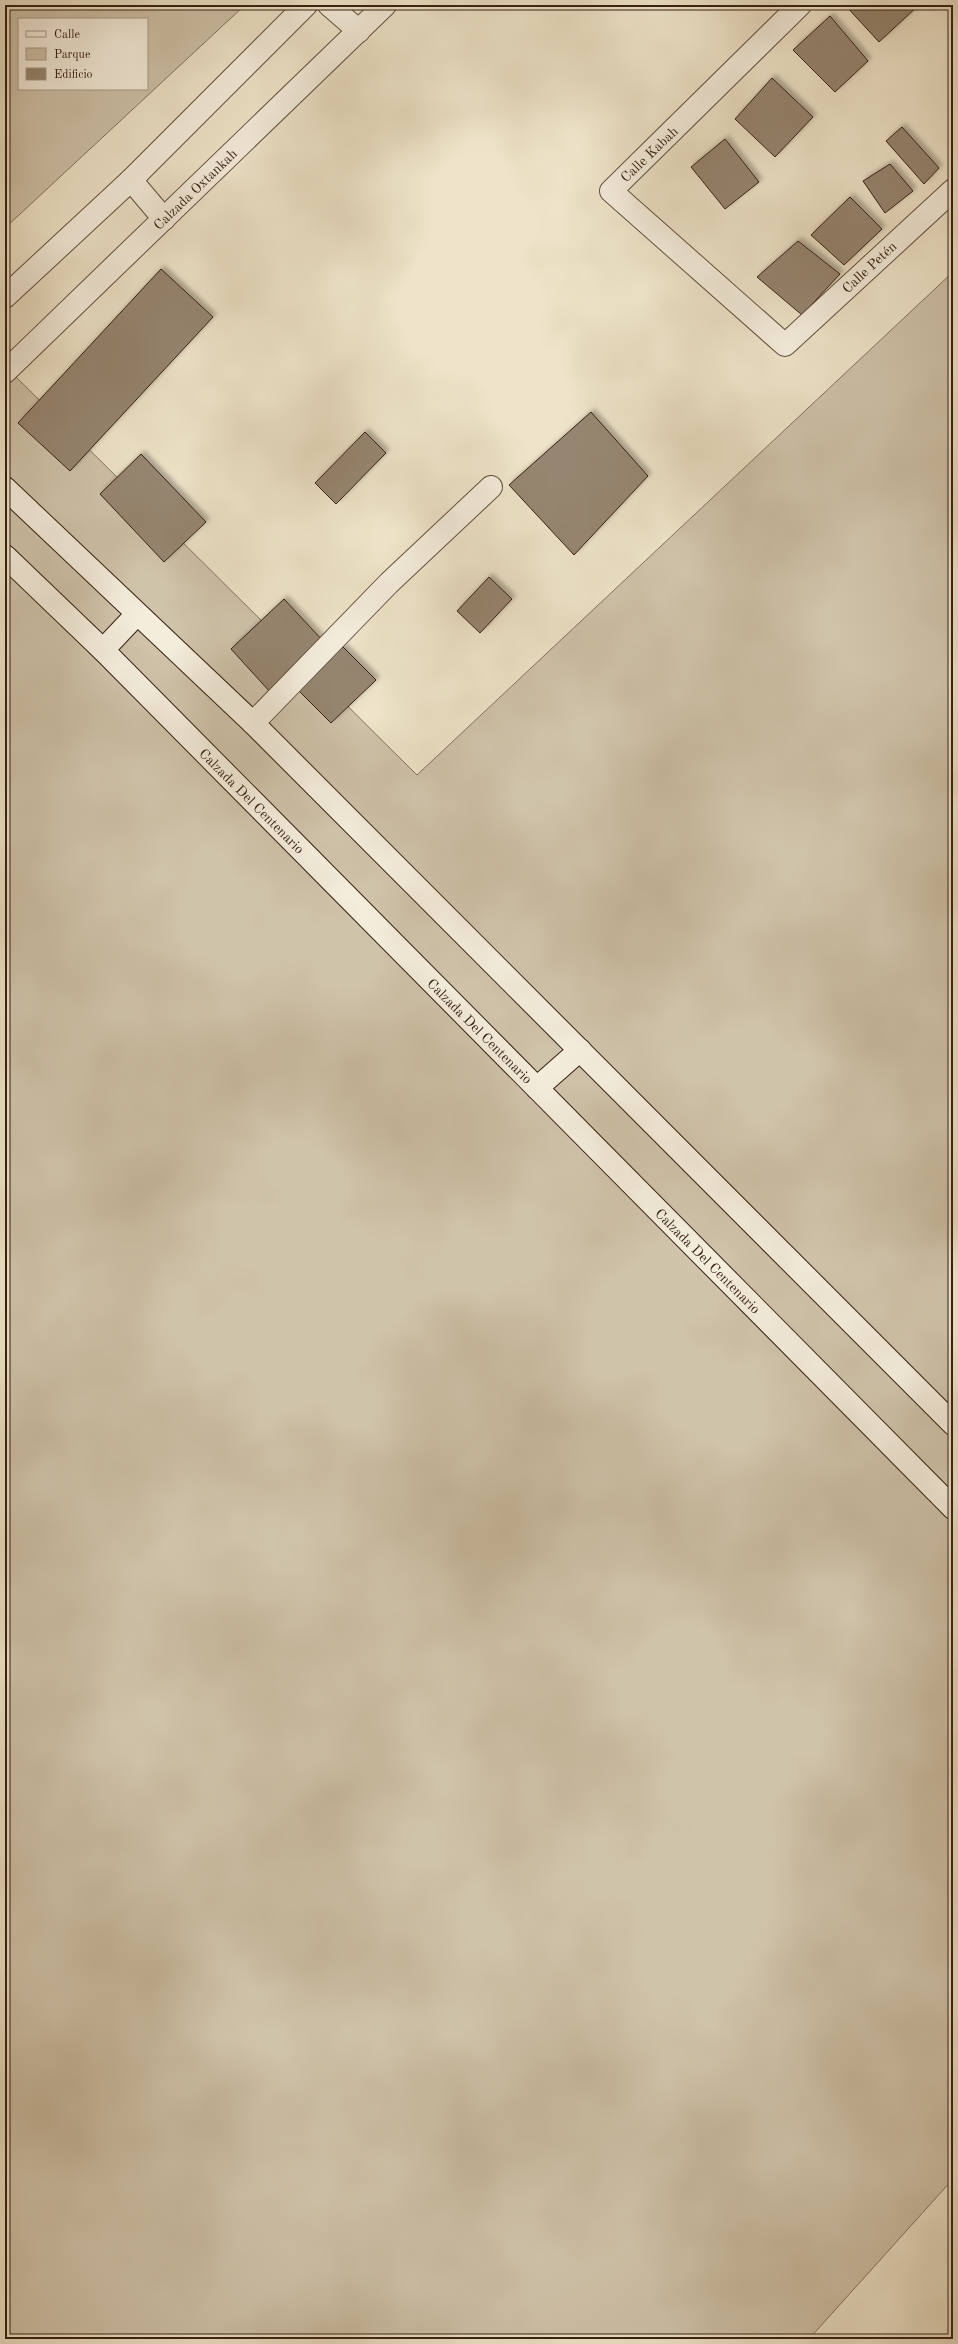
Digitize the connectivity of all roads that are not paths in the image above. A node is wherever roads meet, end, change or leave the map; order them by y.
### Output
1 (306, 5) edge
2 (329, 5) edge
3 (385, 5) edge
4 (800, 5) edge
5 (358, 31) junction
6 (130, 180) junction
7 (953, 190) edge
8 (164, 219) junction
9 (5, 297) edge
10 (785, 345) joint
11 (5, 372) edge
12 (491, 486) dead end
13 (5, 488) edge
14 (5, 556) edge
15 (137, 614) junction
16 (103, 650) junction
17 (253, 723) junction
18 (580, 1050) junction
19 (536, 1088) junction
20 (953, 1424) edge
21 (953, 1508) edge

1 - 6 main road
2 - 5 main road
3 - 5 main road, Calzada Oxtankah
4 - 10 main road, Calle Kabah
5 - 8 main road, Calzada Oxtankah
6 - 8 main road
6 - 9 main road
7 - 10 main road, Calle Petén
8 - 11 main road, Calzada Oxtankah
12 - 17 main road
13 - 15 main road
14 - 16 main road, Calzada Del Centenario
15 - 16 main road
15 - 17 main road
16 - 19 main road, Calzada Del Centenario
17 - 18 main road
18 - 19 main road
18 - 20 main road
19 - 21 main road, Calzada Del Centenario

